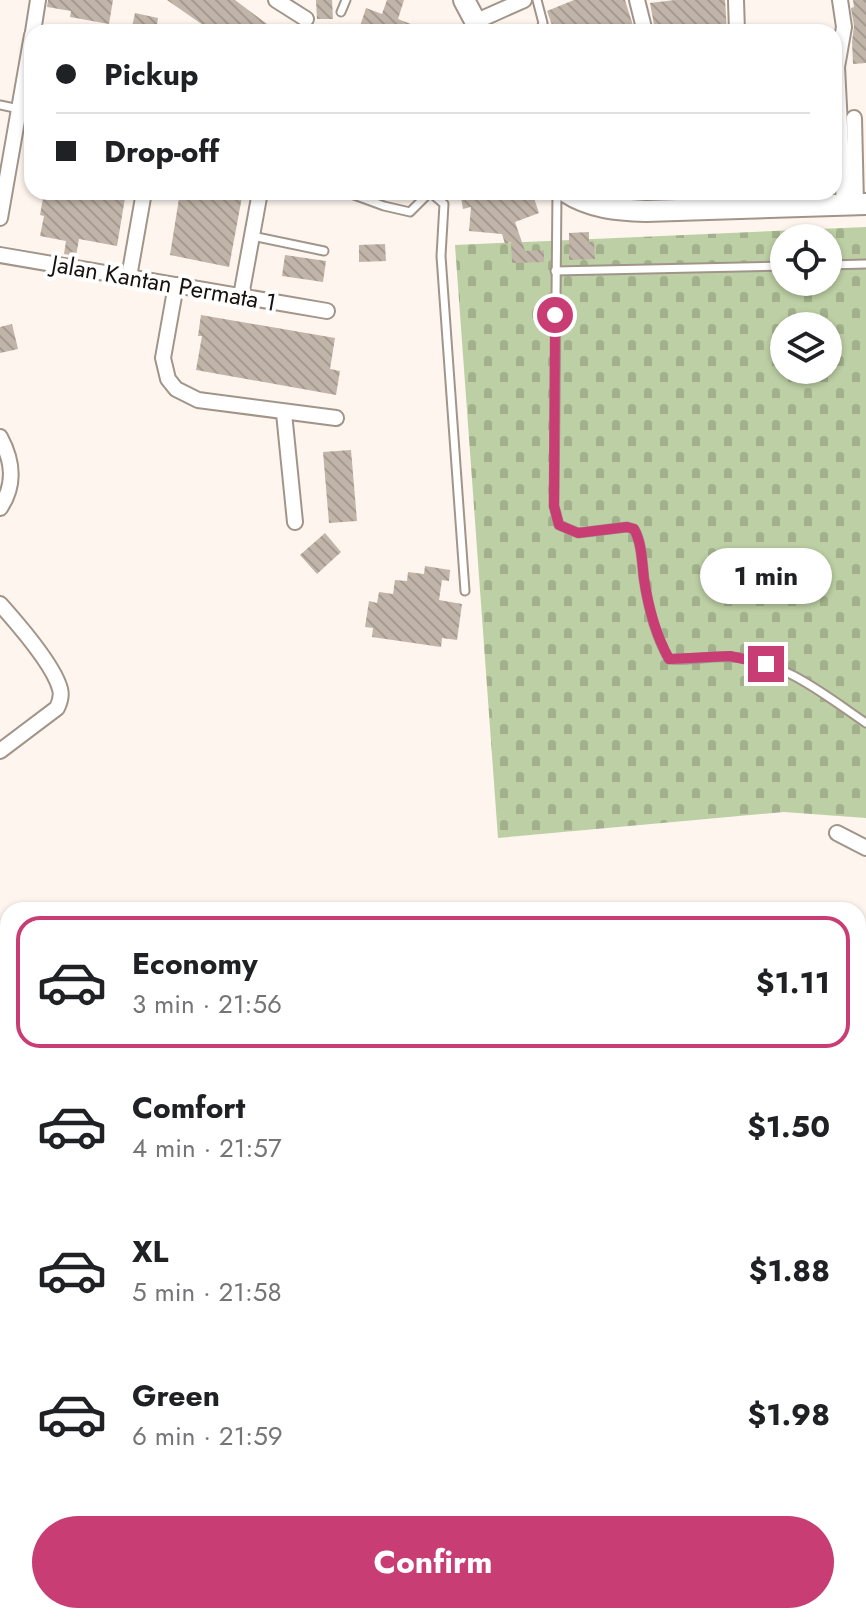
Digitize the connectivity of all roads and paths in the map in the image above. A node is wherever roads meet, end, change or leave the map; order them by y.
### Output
1 (38, 0) edge
2 (276, 0) edge
3 (346, 0) edge
4 (464, 0) edge
5 (524, 0) edge
6 (537, 0) edge
7 (637, 0) edge
8 (736, 0) edge
9 (840, 0) edge
10 (341, 12) dead end
11 (306, 19) dead end
12 (34, 24) edge
13 (478, 24) edge
14 (482, 24) edge
15 (543, 24) edge
16 (643, 24) edge
17 (737, 24) edge
18 (842, 38) edge
19 (24, 80) edge
20 (0, 105) edge
21 (842, 105) edge
22 (19, 109) junction
23 (854, 118) dead end
24 (143, 200) edge
25 (259, 200) edge
26 (368, 200) edge
27 (422, 200) edge
28 (439, 200) edge
29 (557, 200) edge
30 (581, 200) edge
31 (745, 201) edge
32 (855, 205) edge
33 (0, 218) edge
34 (252, 236) junction
35 (324, 251) dead end
36 (0, 255) edge
37 (866, 264) edge
38 (842, 265) edge
39 (770, 266) edge
40 (555, 271) junction
41 (129, 277) junction
42 (176, 285) junction
43 (241, 296) junction
44 (327, 311) dead end
45 (284, 413) junction
46 (336, 418) dead end
47 (0, 437) edge
48 (0, 508) edge
49 (295, 522) dead end
50 (465, 591) dead end
51 (0, 604) edge
52 (866, 723) edge
53 (0, 751) edge
54 (837, 833) dead end
55 (866, 847) edge

1 - 12 street
2 - 11 street
3 - 10 lane
4 - 13 main road
5 - 14 street
6 - 15 lane
7 - 16 street
8 - 17 street
9 - 18 street
19 - 22 street
20 - 22 lane
21 - 32 street
22 - 33 street
23 - 32 street
24 - 41 street
25 - 34 street
26 - 27 lane
28 - 50 lane
29 - 40 lane
30 - 31 main road
31 - 32 main road
34 - 35 lane
34 - 43 street
36 - 41 street, Jalan Kantan Permata 1
37 - 38 lane
39 - 40 lane
40 - 52 lane
41 - 42 street, Jalan Kantan Permata 1
42 - 43 street, Jalan Kantan Permata 1
42 - 45 street
43 - 44 street, Jalan Kantan Permata 1
45 - 46 street
45 - 49 street
47 - 48 street
51 - 53 street
54 - 55 street

